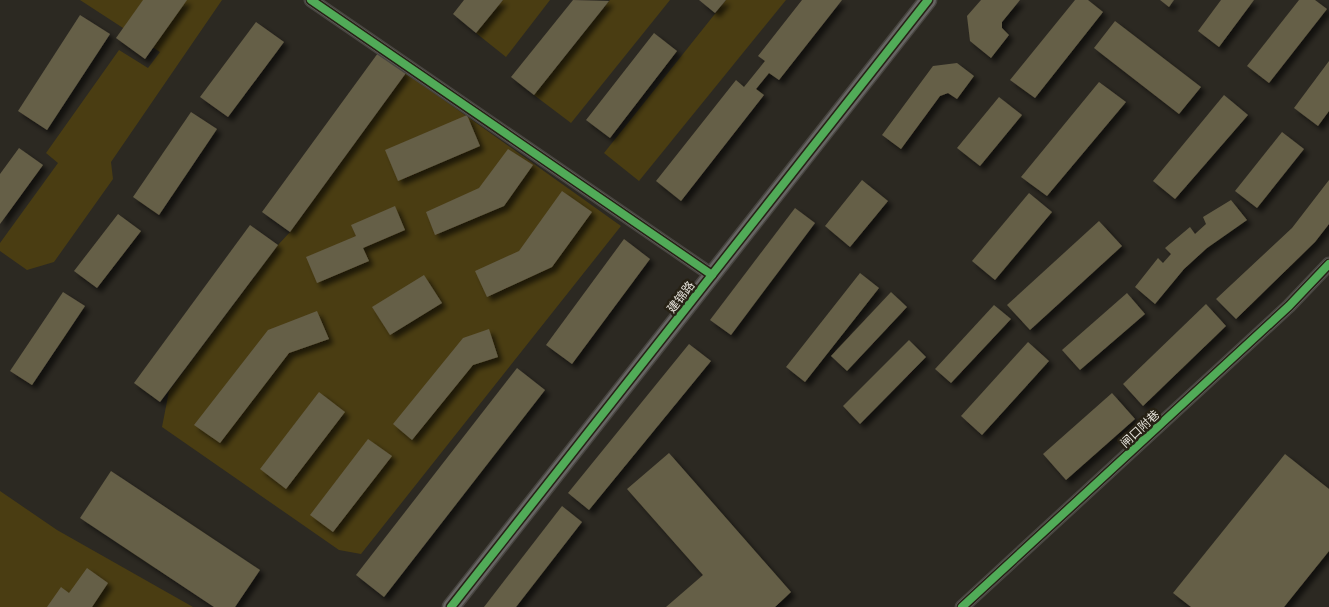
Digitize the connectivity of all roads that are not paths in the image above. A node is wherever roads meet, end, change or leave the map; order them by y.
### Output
1 (311, 0) edge
2 (928, 0) edge
3 (1329, 264) edge
4 (712, 275) junction
5 (451, 607) edge
6 (962, 607) edge

1 - 4 street
2 - 4 street, 建锦路
3 - 6 street, 闸口附巷
4 - 5 street, 建锦路

